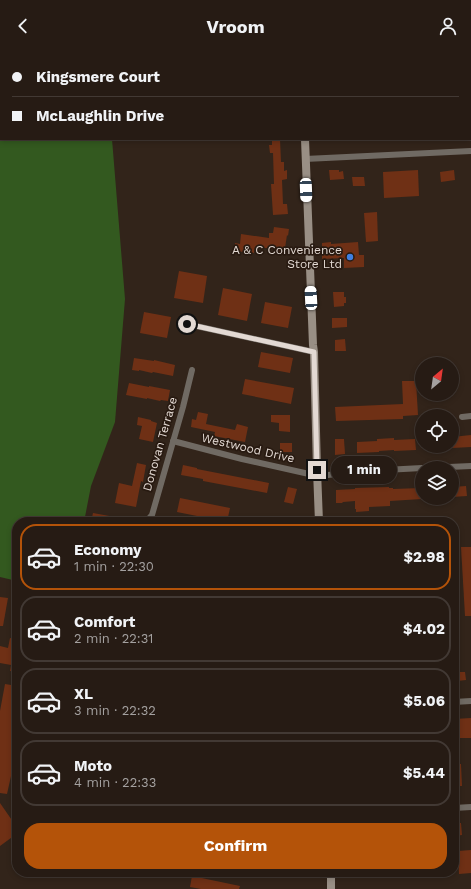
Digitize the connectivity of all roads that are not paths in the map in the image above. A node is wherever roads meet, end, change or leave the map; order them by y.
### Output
1 (305, 140) edge
2 (471, 151) edge
3 (305, 159) junction
4 (187, 324) dead end
5 (314, 352) junction
6 (192, 370) dead end
7 (471, 416) edge
8 (462, 417) dead end
9 (173, 441) junction
10 (471, 466) edge
11 (459, 467) edge
12 (415, 468) edge
13 (318, 476) junction
14 (150, 517) edge
15 (319, 517) edge
16 (471, 701) edge
17 (459, 702) edge
18 (459, 808) edge
19 (471, 808) edge
20 (331, 877) edge
21 (331, 889) edge

1 - 3 main road
2 - 3 street
3 - 5 main road
4 - 5 street
5 - 13 main road
6 - 9 street, Donovan Terrace
7 - 8 street
9 - 13 street, Westwood Drive
9 - 14 street, Donovan Terrace
10 - 11 street
12 - 13 street, Westwood Drive
13 - 15 main road
16 - 17 street
18 - 19 street
20 - 21 main road

